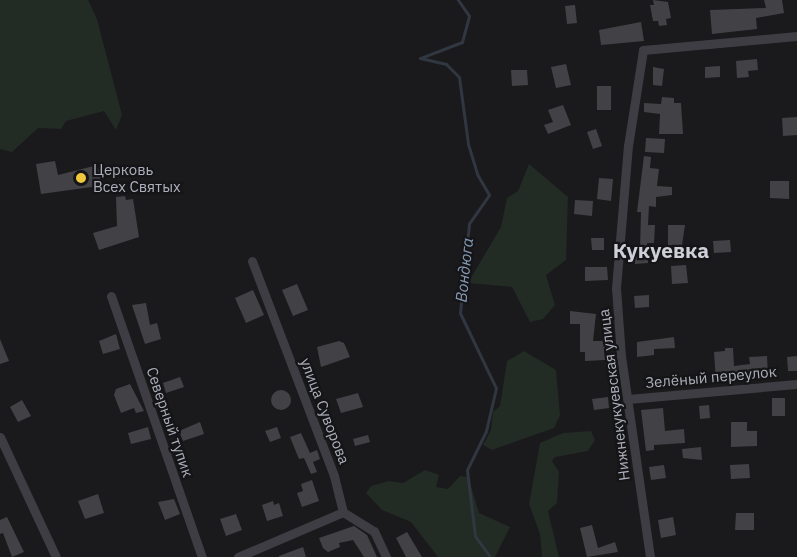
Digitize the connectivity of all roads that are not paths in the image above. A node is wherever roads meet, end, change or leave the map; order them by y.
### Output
1 (797, 36) edge
2 (252, 261) dead end
3 (111, 296) dead end
4 (797, 384) edge
5 (628, 399) junction
6 (0, 437) edge
7 (343, 512) junction
8 (56, 557) edge
9 (202, 557) edge
10 (238, 557) edge
11 (386, 557) edge
12 (650, 557) edge

1 - 5 street, Нижнекукуевская улица
2 - 7 street, улица Суворова
3 - 9 street, Северный тупик
4 - 5 street, Зелёный переулок
5 - 12 street, Нижнекукуевская улица
6 - 8 street
7 - 10 street
7 - 11 street

